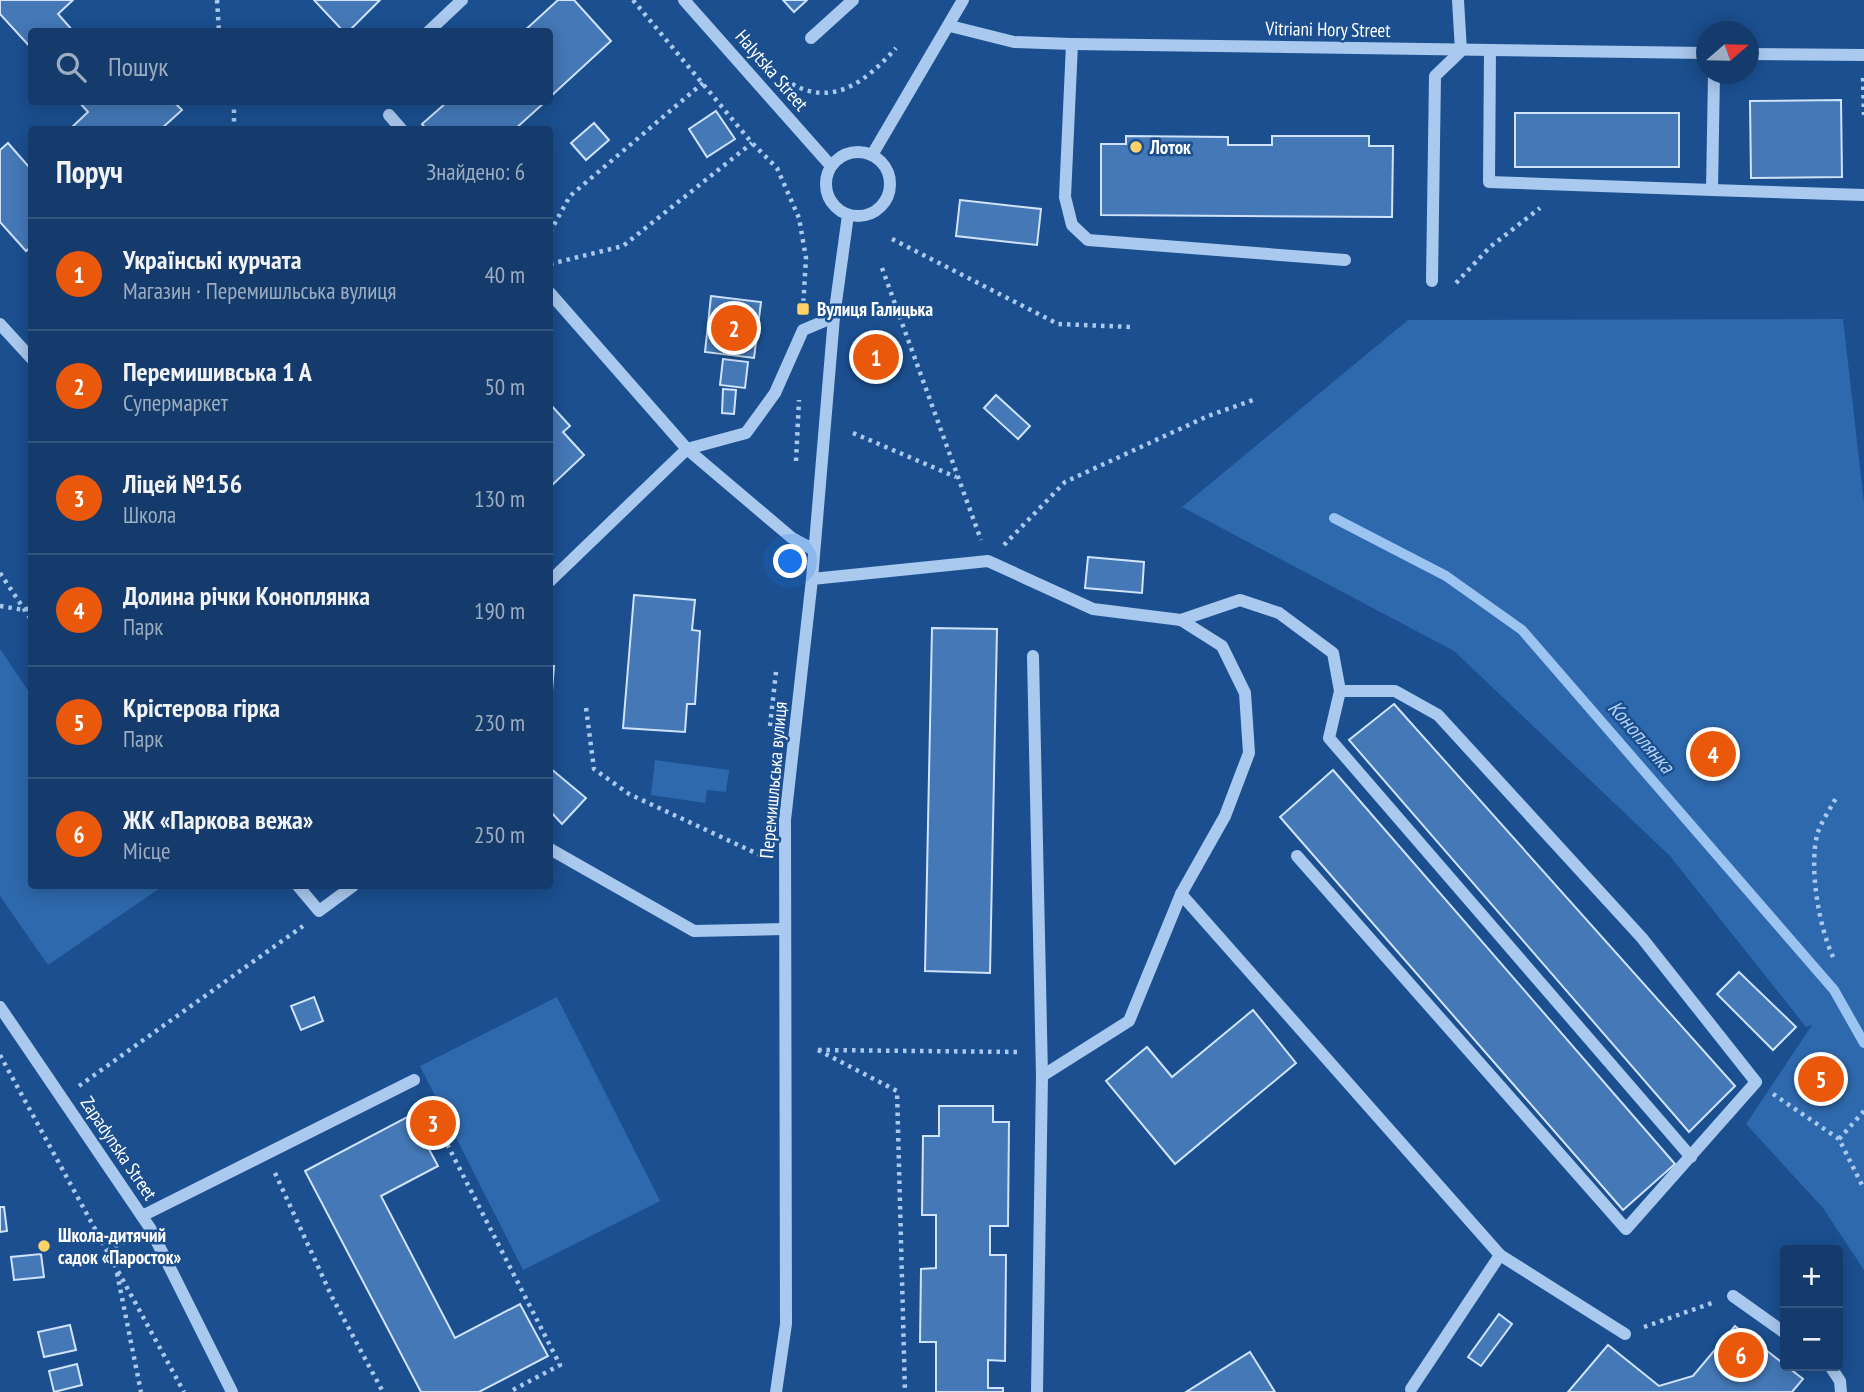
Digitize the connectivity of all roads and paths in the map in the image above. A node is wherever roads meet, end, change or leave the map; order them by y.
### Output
1 (217, 0) edge
2 (461, 0) edge
3 (684, 0) edge
4 (853, 0) edge
5 (963, 0) edge
6 (1458, 0) edge
7 (950, 26) junction
8 (219, 28) edge
9 (432, 28) edge
10 (811, 38) dead end
11 (1072, 44) junction
12 (896, 48) dead end
13 (1461, 51) junction
14 (1490, 51) junction
15 (1696, 53) edge
16 (1759, 54) edge
17 (1864, 55) edge
18 (1863, 77) edge
19 (785, 81) dead end
20 (703, 83) dead end
21 (1714, 84) edge
22 (234, 105) edge
23 (389, 115) dead end
24 (1864, 115) edge
25 (234, 126) edge
26 (399, 126) edge
27 (752, 143) dead end
28 (873, 155) junction
29 (831, 166) junction
30 (1571, 185) junction
31 (1712, 190) junction
32 (1864, 195) edge
33 (848, 215) junction
34 (553, 227) edge
35 (892, 239) dead end
36 (1345, 260) dead end
37 (553, 263) edge
38 (882, 268) dead end
39 (1432, 281) dead end
40 (1450, 289) dead end
41 (553, 296) edge
42 (834, 317) junction
43 (0, 324) edge
44 (1131, 327) dead end
45 (28, 355) edge
46 (1256, 399) dead end
47 (853, 433) dead end
48 (687, 449) junction
49 (957, 478) junction
50 (814, 550) junction
51 (988, 561) junction
52 (0, 573) edge
53 (553, 577) edge
54 (812, 579) junction
55 (0, 606) edge
56 (28, 608) edge
57 (24, 610) junction
58 (28, 616) edge
59 (1181, 620) junction
60 (1033, 656) dead end
61 (1340, 691) junction
62 (586, 708) dead end
63 (1836, 798) dead end
64 (553, 851) edge
65 (763, 856) dead end
66 (1297, 856) dead end
67 (301, 889) edge
68 (349, 889) edge
69 (1181, 894) junction
70 (303, 926) dead end
71 (785, 929) junction
72 (1833, 957) dead end
73 (0, 1007) edge
74 (1041, 1053) junction
75 (0, 1055) edge
76 (1042, 1076) junction
77 (414, 1080) joint
78 (1756, 1082) junction
79 (61, 1098) junction
80 (1864, 1111) edge
81 (1839, 1139) junction
82 (265, 1153) junction
83 (1691, 1157) junction
84 (1864, 1189) edge
85 (142, 1216) junction
86 (1500, 1255) junction
87 (115, 1266) junction
88 (1732, 1296) joint
89 (1780, 1330) edge
90 (1625, 1335) joint
91 (1833, 1371) edge
92 (1413, 1391) edge
93 (141, 1392) edge
94 (184, 1392) edge
95 (232, 1392) edge
96 (383, 1392) edge
97 (509, 1392) edge
98 (776, 1392) edge
99 (905, 1392) edge
100 (1038, 1392) edge
101 (1840, 1392) edge

1 - 8 path
2 - 9 street
3 - 29 street, Halytska Street
4 - 10 street
5 - 7 street
6 - 13 street
7 - 11 street, Vitriani Hory Street
7 - 28 street
11 - 13 street, Vitriani Hory Street
11 - 36 street
12 - 19 path
13 - 14 street, Vitriani Hory Street
13 - 39 street
14 - 15 street, Vitriani Hory Street
14 - 30 street
16 - 17 street
18 - 24 path
20 - 34 path
21 - 31 street
22 - 25 path
23 - 26 street
27 - 37 path
28 - 29 street
28 - 33 street
29 - 33 street
30 - 31 street
30 - 40 path
31 - 32 street
33 - 42 street, Перемишльська вулиця
35 - 44 path
38 - 49 path
41 - 48 street
42 - 48 street
42 - 50 street, Перемишльська вулиця
43 - 45 street
46 - 51 path
47 - 49 path
48 - 50 street
48 - 53 street
49 - 51 path
50 - 54 street, Перемишльська вулиця
51 - 54 street
51 - 59 street
52 - 57 path
54 - 71 street, Перемишльська вулиця
55 - 57 path
56 - 57 path
57 - 58 path
59 - 61 street
59 - 69 street
60 - 74 street
61 - 78 street
61 - 83 street
62 - 65 path
63 - 72 path
64 - 71 street
66 - 83 street
67 - 68 street
69 - 76 street
69 - 86 street
70 - 79 path
71 - 98 street, Перемишльська вулиця
73 - 79 street, Zapadynska Street
74 - 76 street
74 - 99 path
75 - 87 path
76 - 100 street
77 - 82 street
77 - 97 path
78 - 81 path
78 - 83 street
79 - 85 street, Zapadynska Street
80 - 81 path
81 - 84 path
82 - 85 street
82 - 96 path
85 - 95 street, Zapadynska Street
86 - 90 street
86 - 92 street
87 - 93 path
87 - 94 path
88 - 89 street
88 - 90 path
91 - 101 street

